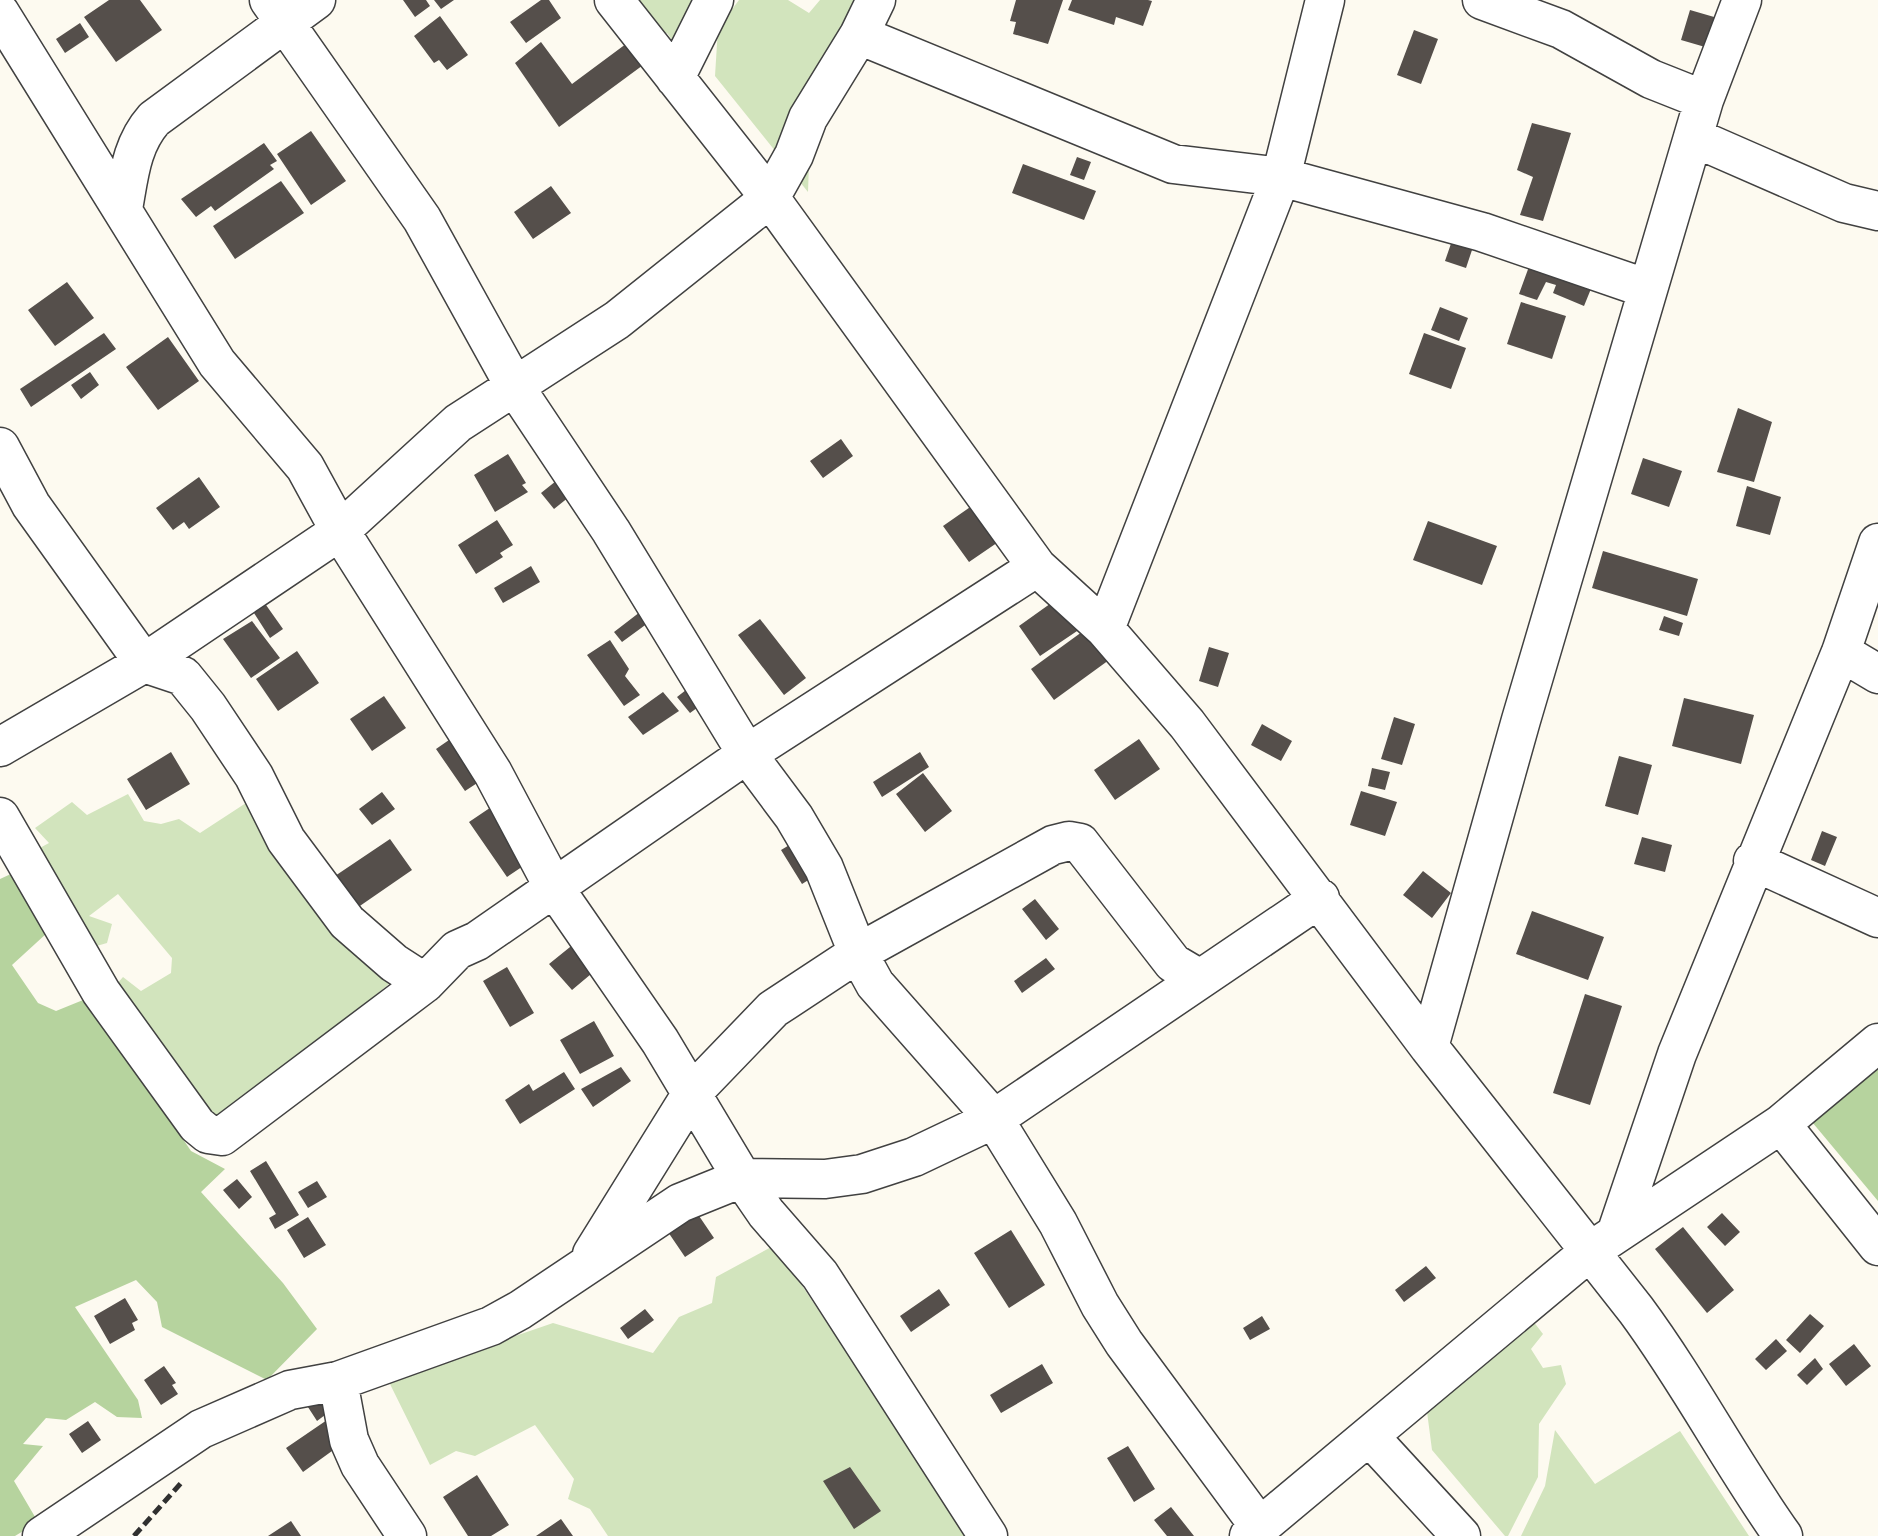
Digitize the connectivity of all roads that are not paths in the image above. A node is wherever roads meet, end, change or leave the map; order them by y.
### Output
1 (316, 0) edge
2 (614, 0) edge
3 (714, 0) edge
4 (876, 0) edge
5 (1325, 0) edge
6 (1482, 0) edge
7 (1742, 0) edge
8 (276, 12) edge
9 (0, 13) edge
10 (859, 36) junction
11 (675, 78) junction
12 (1704, 100) junction
13 (1693, 137) junction
14 (1281, 176) junction
15 (770, 198) junction
16 (123, 209) junction
17 (1878, 211) edge
18 (1648, 289) junction
19 (515, 387) junction
20 (0, 447) edge
21 (340, 532) junction
22 (1878, 543) edge
23 (1037, 567) junction
24 (1105, 629) junction
25 (1842, 652) junction
26 (144, 663) junction
27 (1878, 674) edge
28 (0, 747) edge
29 (746, 754) junction
30 (0, 817) edge
31 (1754, 861) junction
32 (554, 886) junction
33 (1320, 898) junction
34 (1878, 918) edge
35 (858, 953) junction
36 (1200, 979) junction
37 (425, 983) junction
38 (1878, 1043) edge
39 (1429, 1047) junction
40 (692, 1094) junction
41 (994, 1120) junction
42 (1781, 1124) junction
43 (742, 1178) junction
44 (1602, 1243) junction
45 (1878, 1246) edge
46 (584, 1268) junction
47 (338, 1381) junction
48 (1369, 1436) junction
49 (1254, 1531) edge
50 (42, 1536) edge
51 (407, 1536) edge
52 (988, 1536) edge
53 (1461, 1536) edge
54 (1783, 1536) edge

1 - 8 street
2 - 11 street
3 - 11 street
4 - 10 street
5 - 14 street
6 - 12 street
7 - 12 street
8 - 16 street
8 - 19 street
9 - 16 street
10 - 14 street
10 - 15 street
11 - 15 street
12 - 13 street
13 - 17 street
13 - 18 street
14 - 18 street
14 - 24 street
15 - 19 street
15 - 23 street
16 - 21 street
18 - 39 street
19 - 21 street
19 - 29 street
20 - 26 street
21 - 26 street
21 - 32 street
22 - 25 street
23 - 24 street
23 - 29 street
24 - 33 street
25 - 27 street
25 - 31 street
26 - 28 street
26 - 37 street
29 - 32 street
29 - 35 street
30 - 37 street
31 - 34 street
31 - 44 street
32 - 37 street
32 - 40 street
33 - 36 street
33 - 39 street
35 - 36 street
35 - 40 street
35 - 41 street
36 - 41 street
38 - 42 street
39 - 44 street
40 - 43 street
40 - 46 street
41 - 43 street
41 - 49 street
42 - 44 street
42 - 45 street
43 - 46 street
43 - 52 street
44 - 48 street
44 - 54 street
46 - 47 street
47 - 50 street
47 - 51 street
48 - 49 street
48 - 53 street

